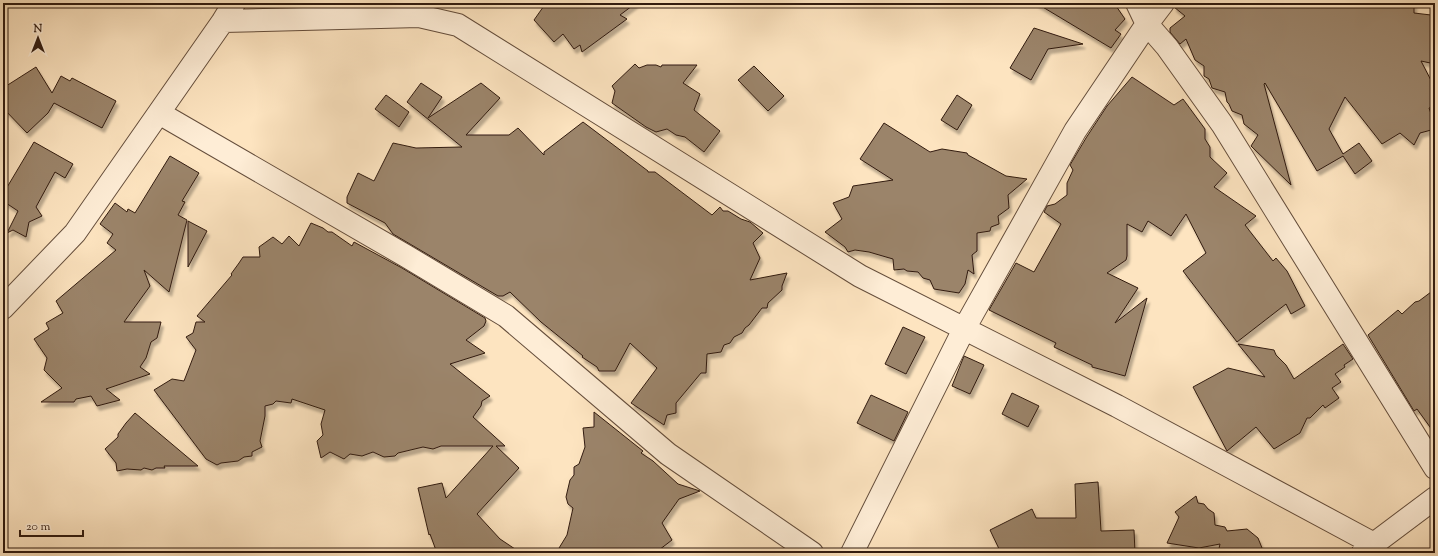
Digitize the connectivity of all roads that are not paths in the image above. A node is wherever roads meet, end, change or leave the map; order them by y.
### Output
1 (1137, 3) edge
2 (1163, 3) edge
3 (229, 12) edge
4 (1147, 24) junction
5 (159, 113) junction
6 (3, 308) edge
7 (964, 329) junction
8 (1435, 468) edge
9 (1435, 498) edge
10 (1368, 548) edge
11 (812, 553) edge
12 (852, 553) edge

1 - 4 street
2 - 4 street
3 - 5 street
3 - 7 street
4 - 7 street
4 - 8 street
5 - 6 street
5 - 11 street
7 - 10 street
7 - 12 street
9 - 10 street

